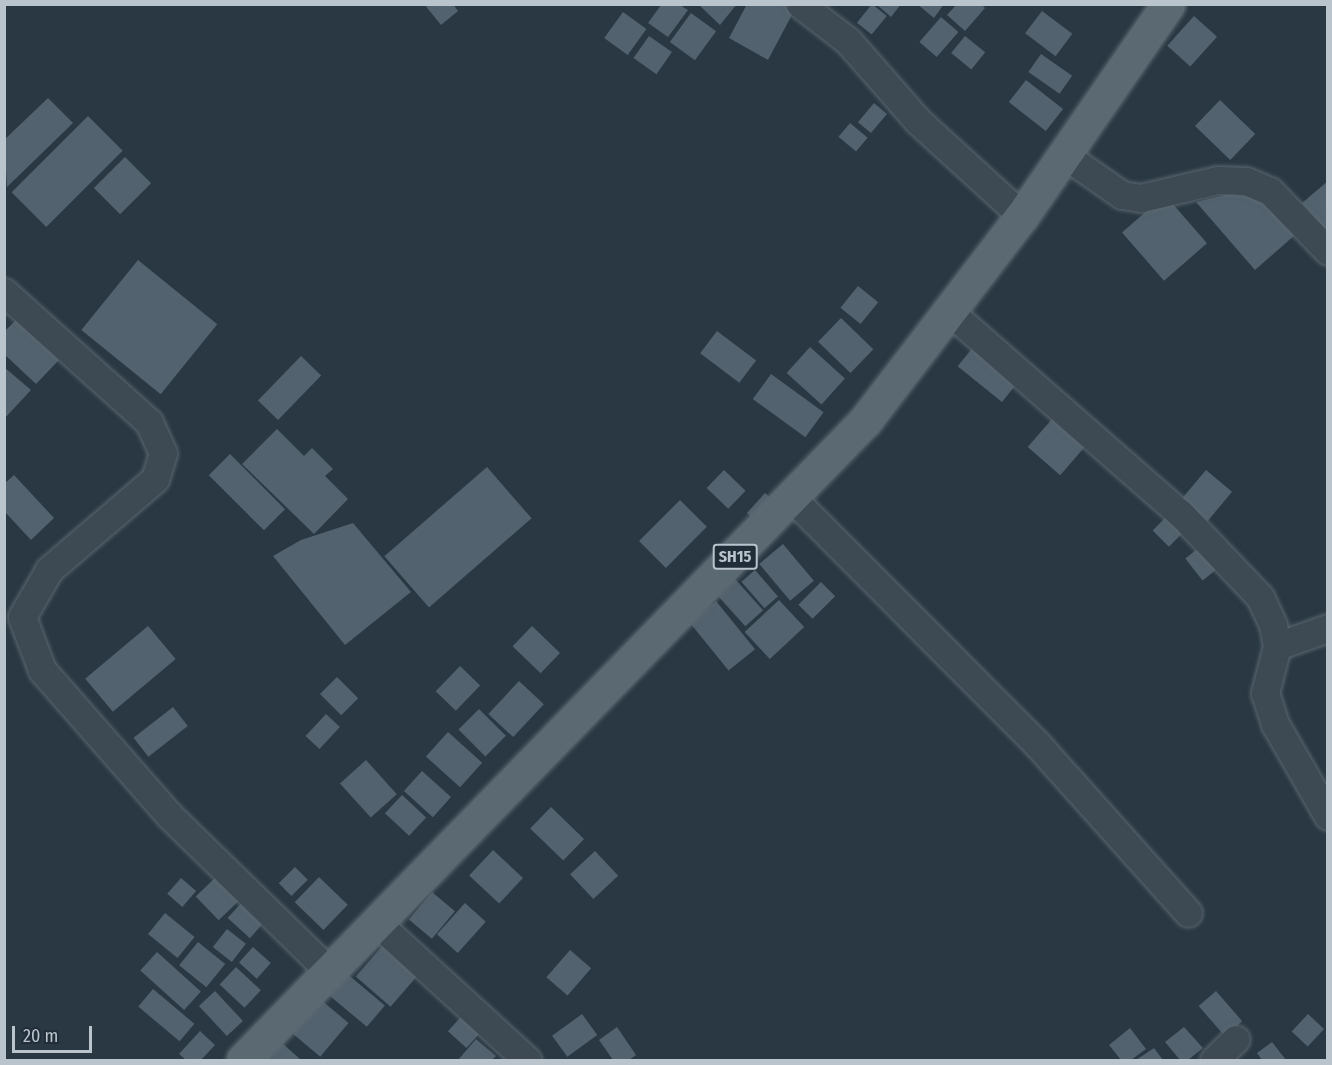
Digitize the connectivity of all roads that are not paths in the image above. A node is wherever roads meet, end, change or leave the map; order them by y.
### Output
1 (800, 4) edge
2 (1168, 4) edge
3 (1063, 154) junction
4 (1022, 216) junction
5 (1328, 251) edge
6 (4, 292) edge
7 (950, 312) junction
8 (792, 499) junction
9 (1328, 628) edge
10 (1277, 646) junction
11 (1328, 816) edge
12 (1188, 913) dead end
13 (376, 922) junction
14 (330, 972) junction
15 (1236, 1039) dead end
16 (243, 1060) edge
17 (527, 1060) edge
18 (1214, 1060) edge

1 - 4 street
2 - 3 main road, SH15
3 - 4 main road, SH15
3 - 5 street
4 - 7 main road, SH15
6 - 14 street
7 - 8 main road, SH15
7 - 10 street
8 - 12 street
8 - 13 main road, SH15
9 - 10 street
10 - 11 street
13 - 14 main road, SH15
13 - 17 street
14 - 16 main road, SH15
15 - 18 street

